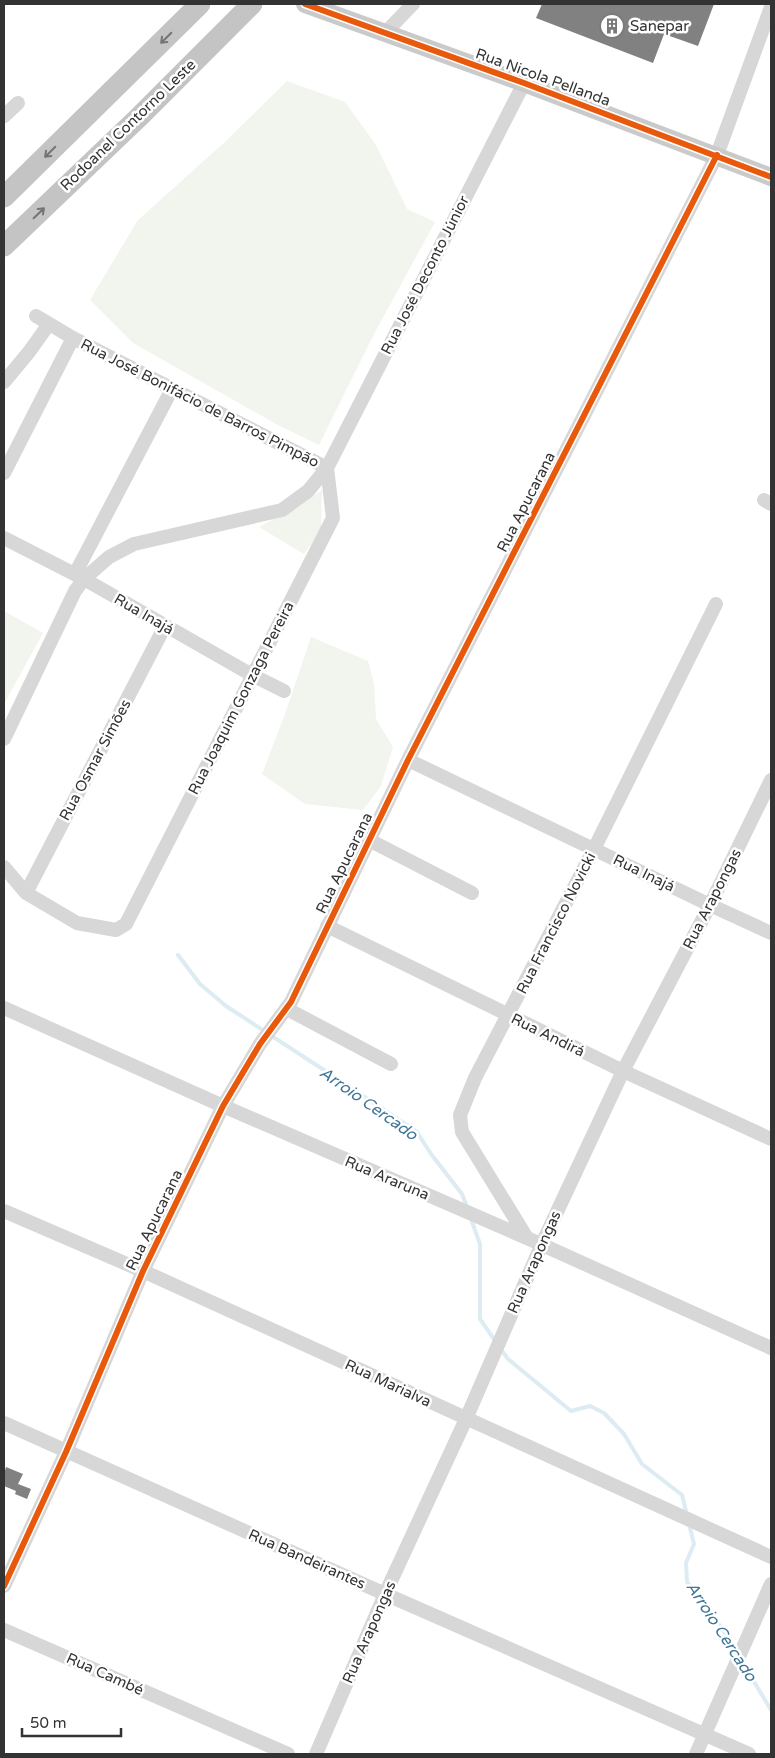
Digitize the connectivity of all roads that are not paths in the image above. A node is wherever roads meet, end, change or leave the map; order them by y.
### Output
1 (200, 4) edge
2 (252, 4) edge
3 (412, 4) edge
4 (309, 5) edge
5 (771, 7) edge
6 (385, 33) junction
7 (524, 83) junction
8 (18, 104) dead end
9 (4, 116) edge
10 (717, 155) junction
11 (771, 177) edge
12 (4, 198) edge
13 (4, 246) edge
14 (36, 316) dead end
15 (49, 324) junction
16 (73, 338) junction
17 (4, 382) edge
18 (172, 390) junction
19 (327, 468) junction
20 (4, 473) edge
21 (4, 538) edge
22 (80, 577) junction
23 (716, 604) dead end
24 (165, 626) junction
25 (252, 675) junction
26 (284, 691) dead end
27 (4, 739) edge
28 (408, 760) junction
29 (771, 780) edge
30 (369, 840) junction
31 (594, 848) junction
32 (4, 867) edge
33 (26, 893) junction
34 (472, 893) dead end
35 (710, 906) junction
36 (327, 926) junction
37 (771, 934) edge
38 (4, 1008) edge
39 (287, 1010) junction
40 (508, 1015) junction
41 (391, 1064) dead end
42 (623, 1071) junction
43 (222, 1106) junction
44 (771, 1139) edge
45 (4, 1211) edge
46 (527, 1238) junction
47 (541, 1246) junction
48 (143, 1271) junction
49 (771, 1348) edge
50 (466, 1419) junction
51 (4, 1423) edge
52 (66, 1452) junction
53 (771, 1558) edge
54 (771, 1584) edge
55 (4, 1586) edge
56 (386, 1594) junction
57 (4, 1630) edge
58 (704, 1735) junction
59 (288, 1754) edge
60 (316, 1754) edge
61 (696, 1754) edge
62 (749, 1754) edge

1 -> 12 highway
13 -> 2 highway, Rodoanel Contorno Leste
3 - 6 street
4 - 6 main road, Rua Nicola Pellanda
5 - 10 street, Rua Apucarana
6 - 7 main road, Rua Nicola Pellanda
7 - 10 main road, Rua Nicola Pellanda
7 - 19 street, Rua José Deconto Júnior
8 - 9 street
10 - 11 main road, Rua Nicola Pellanda
10 - 28 street, Rua Apucarana
14 - 15 street, Rua José Bonifácio de Barros Pimpão
15 - 16 street, Rua José Bonifácio de Barros Pimpão
15 - 17 street
16 - 18 street, Rua José Bonifácio de Barros Pimpão
16 - 20 street
18 - 19 street, Rua José Bonifácio de Barros Pimpão
18 - 22 street
19 - 22 street, Rua José Deconto Júnior
19 - 25 street, Rua Joaquim Gonzaga Pereira
21 - 22 street, Rua Inajá
22 - 24 street, Rua Inajá
22 - 27 street
23 - 31 street, Rua Francisco Novicki
24 - 25 street, Rua Inajá
24 - 33 street, Rua Osmar Simões
25 - 26 street, Rua Inajá
25 - 33 street, Rua Joaquim Gonzaga Pereira
28 - 30 street, Rua Apucarana
28 - 31 street, Rua Inajá
29 - 35 street, Rua Arapongas
30 - 34 street
30 - 36 street, Rua Apucarana
31 - 35 street, Rua Inajá
31 - 40 street, Rua Francisco Novicki
32 - 33 street
35 - 37 street, Rua Inajá
35 - 42 street, Rua Arapongas
36 - 39 street, Rua Apucarana
36 - 40 street, Rua Andirá
38 - 43 street, Rua Araruna
39 - 41 street
39 - 43 street, Rua Apucarana
40 - 42 street, Rua Andirá
40 - 46 street, Rua Francisco Novicki
42 - 44 street, Rua Andirá
42 - 47 street, Rua Arapongas
43 - 46 street, Rua Araruna
43 - 48 street, Rua Apucarana
45 - 48 street, Rua Marialva
46 - 47 street, Rua Araruna
47 - 49 street, Rua Araruna
47 - 50 street, Rua Arapongas
48 - 50 street, Rua Marialva
48 - 52 street, Rua Apucarana
50 - 53 street, Rua Marialva
50 - 56 street, Rua Arapongas
51 - 52 street, Rua Bandeirantes
52 - 55 street, Rua Apucarana
52 - 56 street, Rua Bandeirantes
54 - 58 street
56 - 58 street, Rua Bandeirantes
56 - 60 street, Rua Arapongas
57 - 59 street, Rua Cambé
58 - 61 street
58 - 62 street, Rua Bandeirantes

